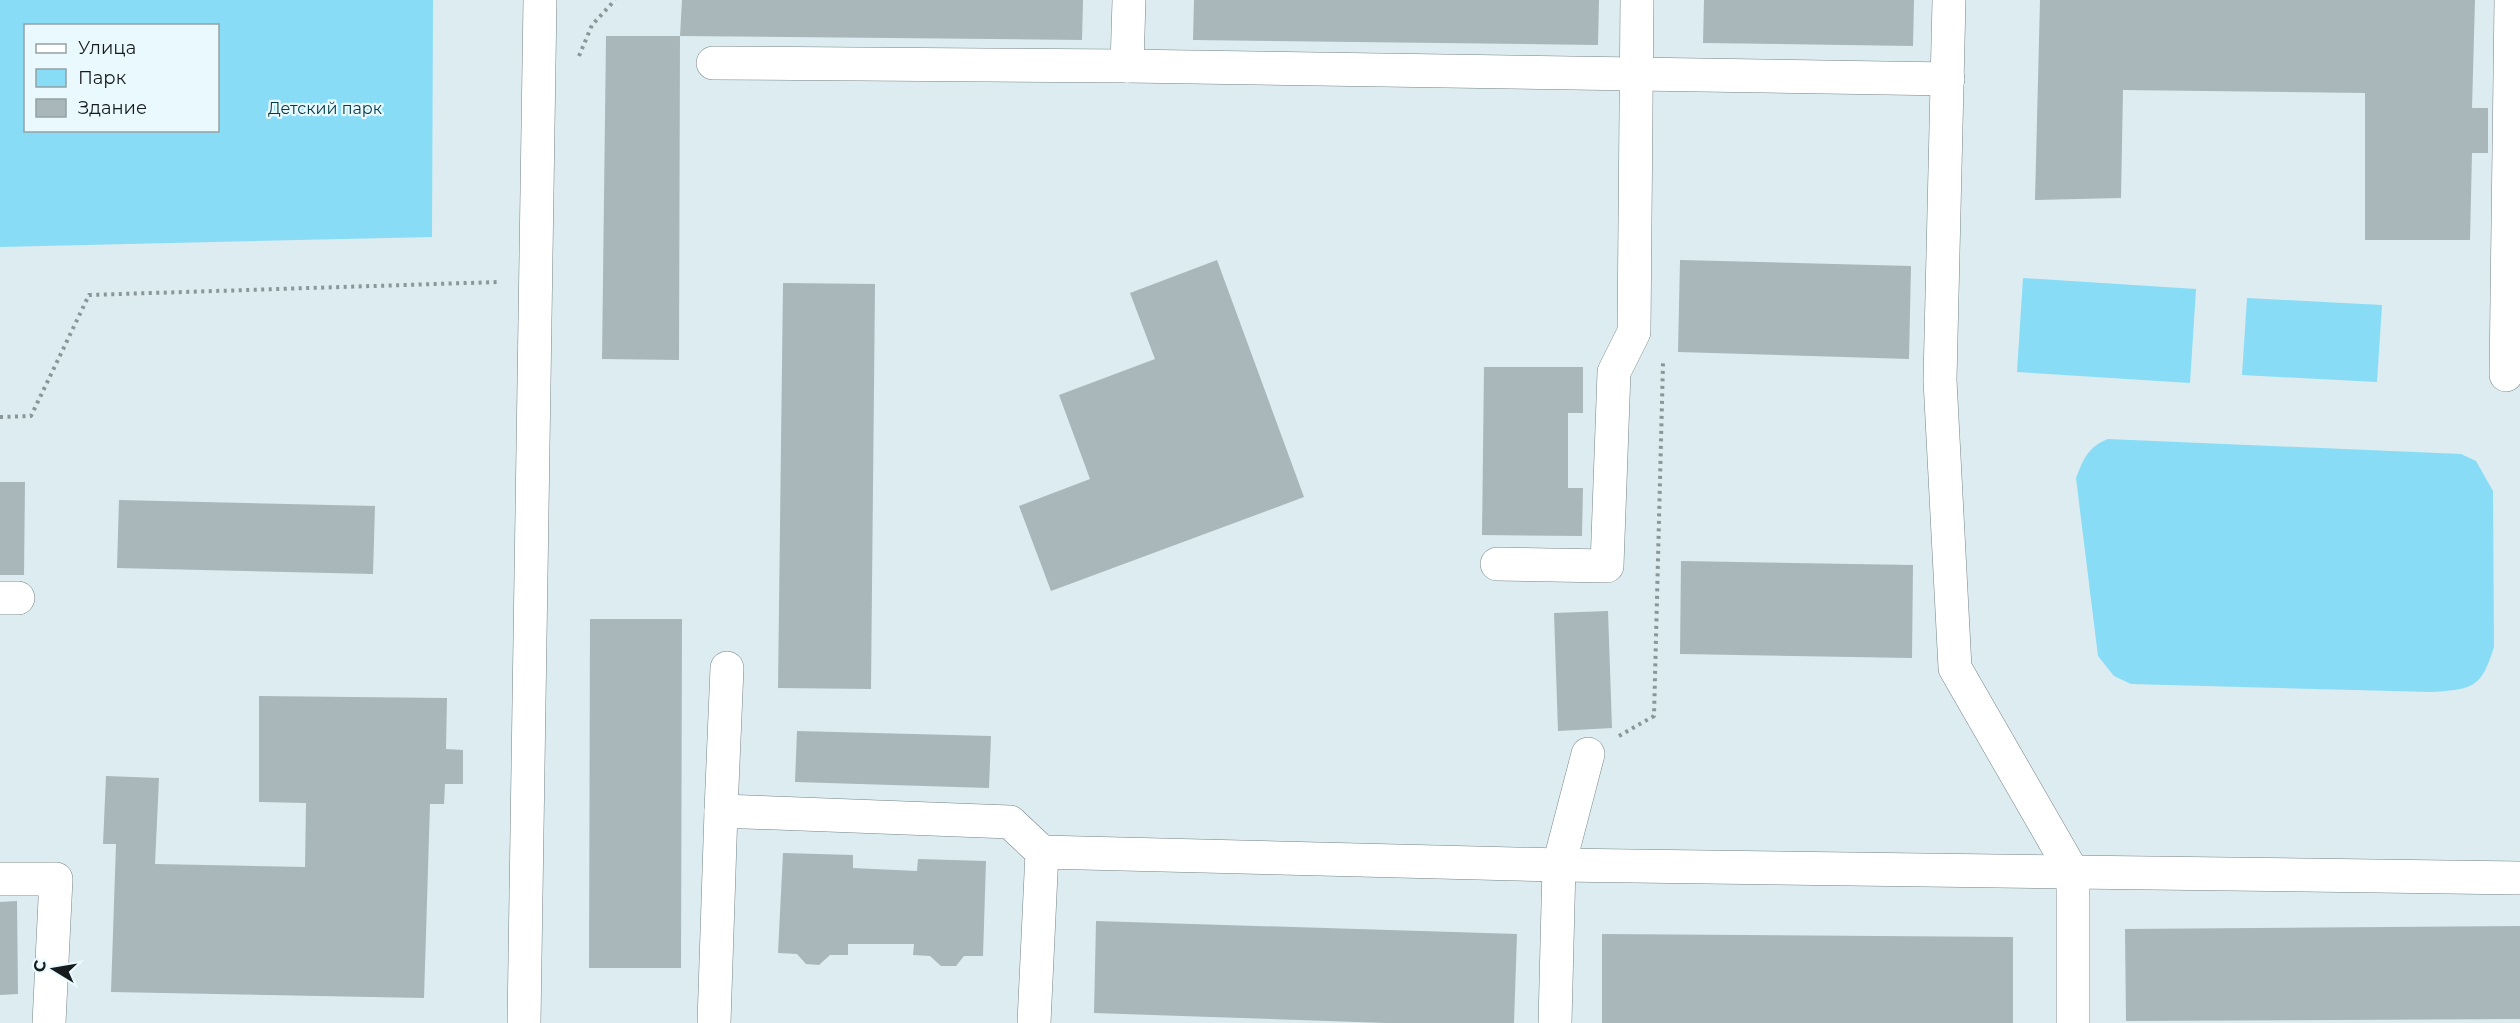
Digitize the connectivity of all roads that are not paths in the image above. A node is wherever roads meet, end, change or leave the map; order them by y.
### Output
1 (540, 0) edge
2 (1129, 0) edge
3 (1637, 0) edge
4 (1949, 0) edge
5 (2511, 0) edge
6 (713, 63) dead end
7 (1127, 66) junction
8 (1636, 73) junction
9 (1948, 80) junction
10 (2506, 375) dead end
11 (1497, 564) dead end
12 (727, 668) dead end
13 (1588, 754) road end
14 (721, 811) junction
15 (1042, 852) junction
16 (1559, 865) junction
17 (2073, 873) junction
18 (2520, 878) edge
19 (0, 879) edge
20 (49, 1023) edge
21 (524, 1023) edge
22 (714, 1023) edge
23 (1034, 1023) edge
24 (1555, 1023) edge
25 (2073, 1023) edge

1 - 21 lane
2 - 7 lane
3 - 8 lane
4 - 9 lane
5 - 10 lane
6 - 7 lane
7 - 8 lane
8 - 9 lane
8 - 11 lane
9 - 17 lane
12 - 14 lane
13 - 16 lane
14 - 15 lane
14 - 22 lane
15 - 16 lane
15 - 23 lane
16 - 17 lane
16 - 24 lane
17 - 18 lane
17 - 25 lane
19 - 20 lane

